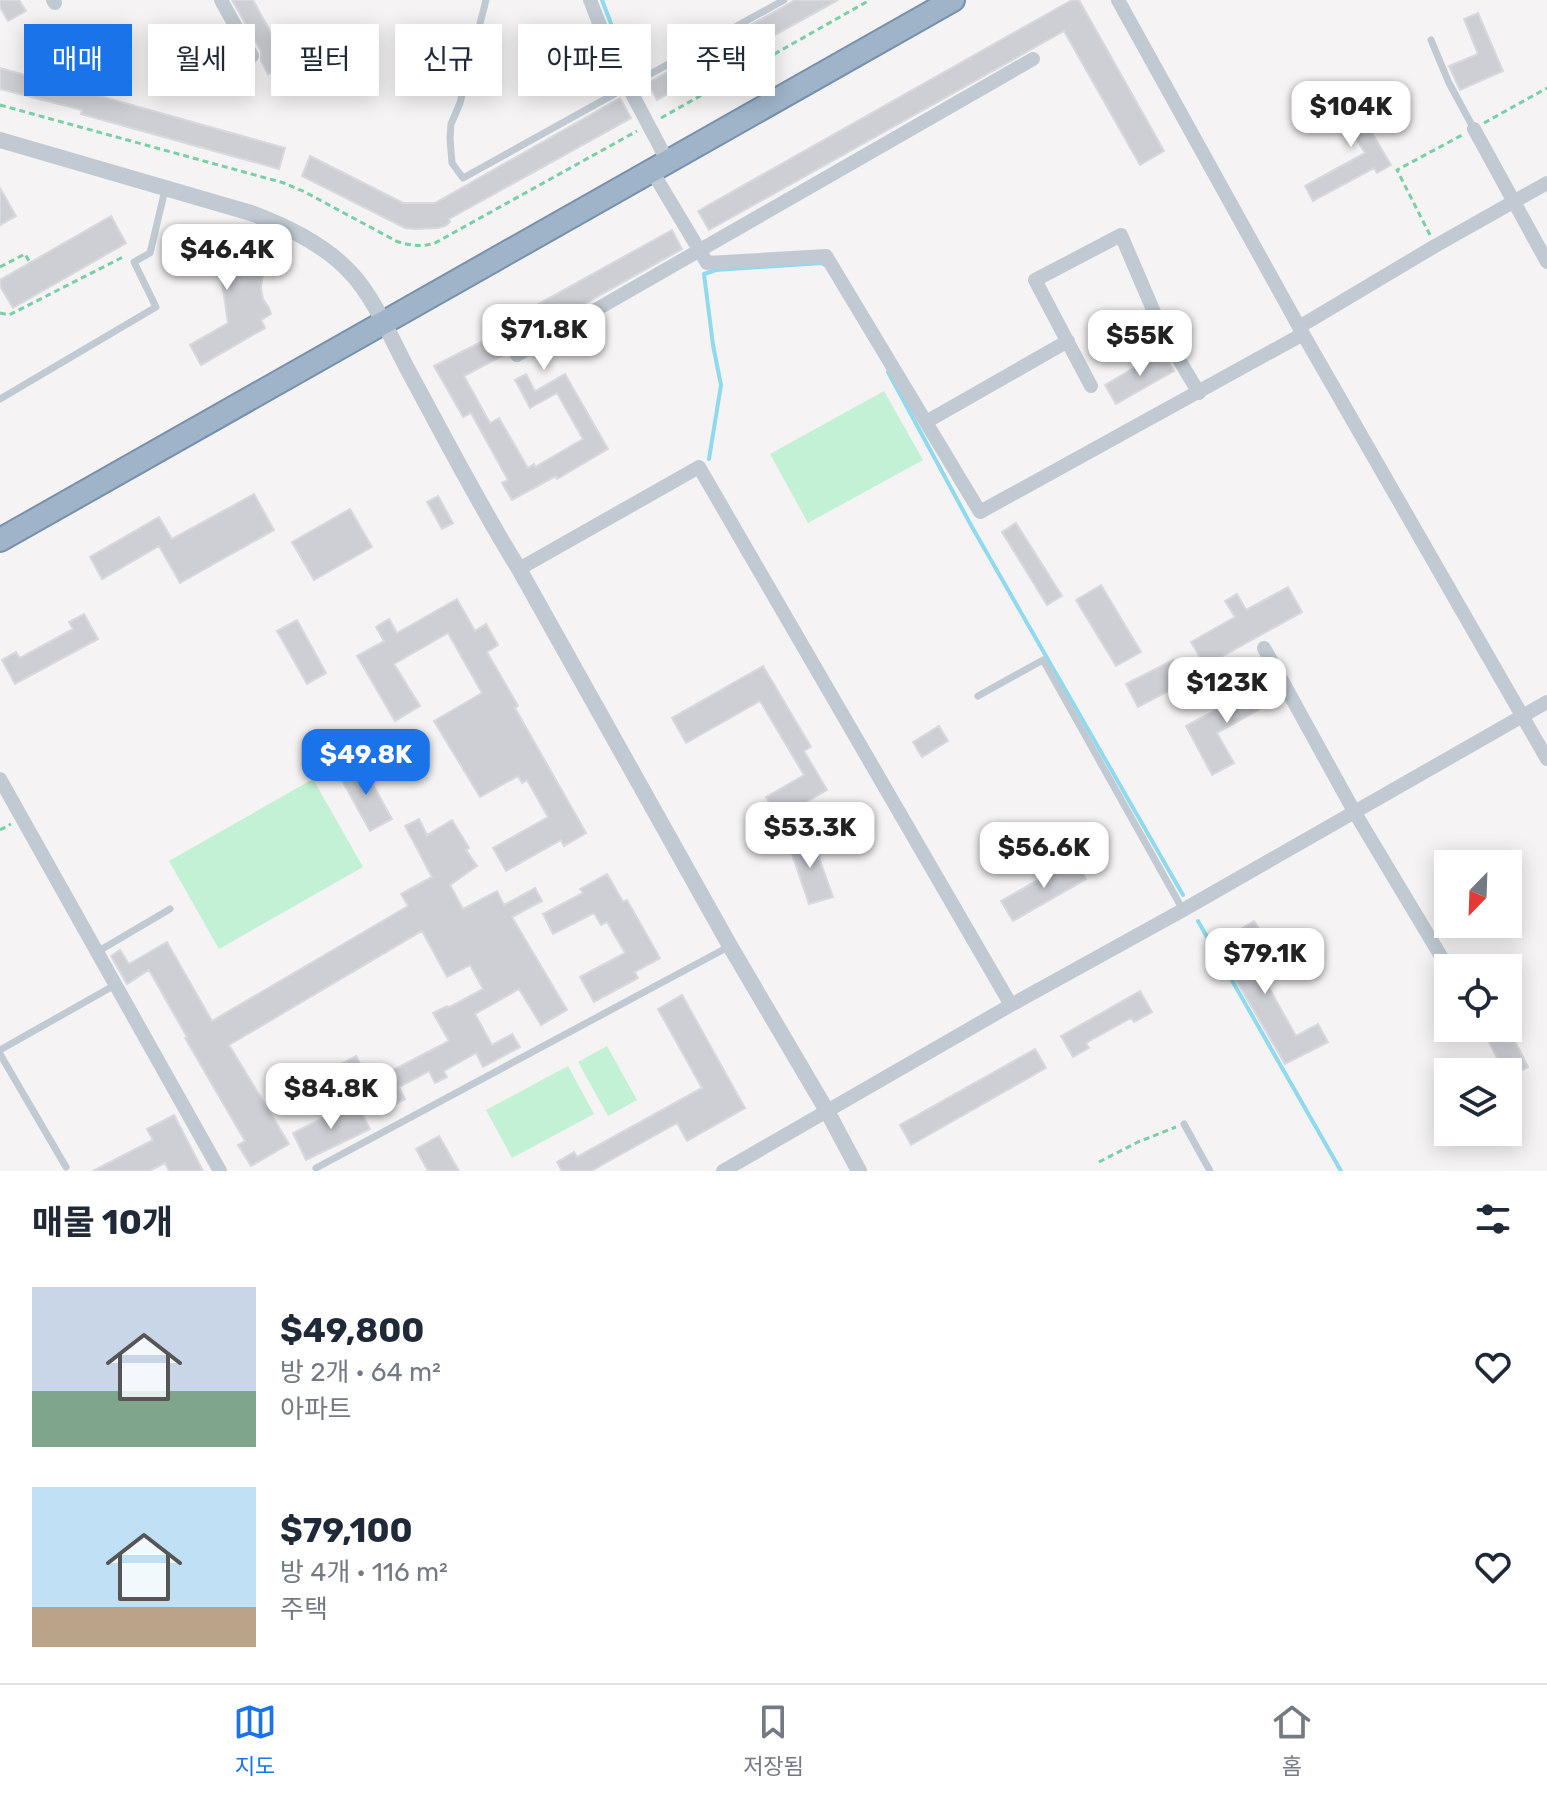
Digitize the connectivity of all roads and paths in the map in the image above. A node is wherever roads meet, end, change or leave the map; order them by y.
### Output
1 (221, 0) edge
2 (486, 0) edge
3 (590, 0) edge
4 (784, 0) edge
5 (953, 0) edge
6 (1118, 0) edge
7 (234, 24) edge
8 (599, 24) edge
9 (1431, 40) dead end
10 (1033, 59) dead end
11 (651, 75) edge
12 (613, 96) edge
13 (631, 96) edge
14 (1474, 129) joint
15 (0, 140) edge
16 (660, 166) junction
17 (1397, 170) dead end
18 (1547, 183) edge
19 (166, 188) junction
20 (1514, 202) junction
21 (1435, 246) junction
22 (700, 251) junction
23 (0, 259) edge
24 (134, 262) junction
25 (1547, 262) edge
26 (30, 263) dead end
27 (2, 266) edge
28 (0, 313) edge
29 (383, 323) junction
30 (1301, 331) junction
31 (1068, 341) junction
32 (517, 355) dead end
33 (1091, 386) dead end
34 (1199, 393) junction
35 (0, 399) edge
36 (926, 422) junction
37 (0, 540) edge
38 (519, 569) junction
39 (1264, 648) dead end
40 (978, 696) dead end
41 (1547, 702) edge
42 (1521, 716) junction
43 (1547, 759) edge
44 (0, 779) edge
45 (1355, 813) junction
46 (170, 909) dead end
47 (1183, 910) junction
48 (730, 946) junction
49 (97, 952) junction
50 (1440, 954) edge
51 (115, 985) junction
52 (1011, 1005) junction
53 (0, 1052) edge
54 (827, 1111) junction
55 (1184, 1124) joint
56 (1099, 1162) dead end
57 (66, 1167) dead end
58 (316, 1168) dead end
59 (220, 1171) edge
60 (723, 1171) edge
61 (859, 1171) edge
62 (1210, 1171) edge

1 - 7 street
2 - 12 lane
3 - 8 street
4 - 11 lane
5 - 16 highway
6 - 30 street
9 - 14 lane
10 - 22 street
13 - 16 street
14 - 20 street
15 - 19 street
16 - 22 street
16 - 29 highway
17 - 21 path
18 - 20 street
19 - 24 lane
19 - 29 street
20 - 21 street
20 - 25 street
21 - 30 street
22 - 32 street
22 - 36 street
23 - 27 path
24 - 28 path
24 - 35 lane
26 - 27 path
29 - 37 highway
29 - 38 street
30 - 34 street
30 - 42 street
31 - 33 street
31 - 34 street
31 - 36 street
34 - 36 street
38 - 48 street
38 - 52 street
39 - 45 street
40 - 47 lane
41 - 42 street
42 - 43 street
42 - 45 street
44 - 49 street
45 - 47 street
45 - 50 street
46 - 49 lane
47 - 52 street
48 - 54 street
48 - 58 lane
49 - 51 street
51 - 53 lane
51 - 59 street
52 - 54 street
53 - 57 lane
54 - 60 street
54 - 61 street
55 - 56 path
55 - 62 lane

